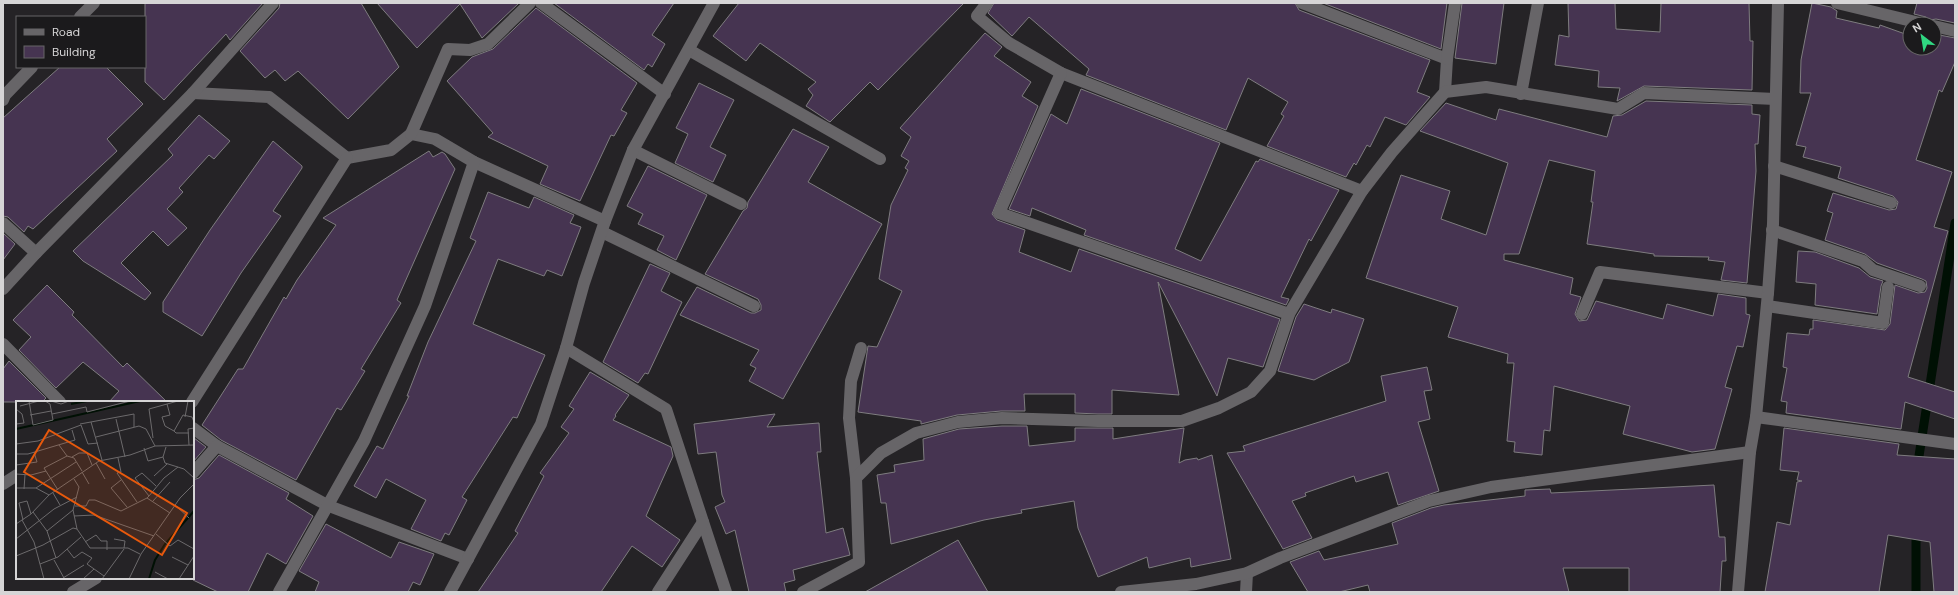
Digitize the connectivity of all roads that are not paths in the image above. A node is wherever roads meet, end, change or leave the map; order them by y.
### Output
1 (94, 3) edge
2 (273, 3) edge
3 (530, 3) edge
4 (541, 3) edge
5 (714, 3) edge
6 (987, 3) edge
7 (1302, 3) edge
8 (1455, 3) edge
9 (1538, 3) edge
10 (1778, 3) edge
11 (1837, 3) edge
12 (81, 16) edge
13 (1902, 19) edge
14 (1942, 28) edge
15 (1955, 32) edge
16 (689, 50) junction
17 (1447, 60) junction
18 (31, 68) edge
19 (1061, 73) junction
20 (1445, 92) junction
21 (194, 93) junction
22 (665, 94) junction
23 (1521, 94) junction
24 (1775, 99) junction
25 (3, 100) edge
26 (411, 134) junction
27 (634, 150) junction
28 (347, 158) junction
29 (880, 158) dead end
30 (474, 162) junction
31 (1774, 166) junction
32 (1362, 191) junction
33 (1891, 203) dead end
34 (741, 204) dead end
35 (3, 223) edge
36 (603, 227) junction
37 (1772, 230) junction
38 (36, 253) junction
39 (1920, 286) dead end
40 (1888, 287) dead end
41 (3, 289) edge
42 (1768, 293) junction
43 (754, 306) dead end
44 (1767, 306) junction
45 (1289, 314) junction
46 (1582, 314) dead end
47 (3, 344) edge
48 (566, 348) junction
49 (861, 348) dead end
50 (59, 401) edge
51 (193, 401) edge
52 (1756, 417) junction
53 (194, 429) edge
54 (1955, 444) edge
55 (217, 446) junction
56 (1750, 452) junction
57 (194, 472) edge
58 (16, 476) edge
59 (856, 478) junction
60 (3, 484) edge
61 (329, 506) junction
62 (703, 522) junction
63 (468, 559) junction
64 (1247, 573) junction
65 (94, 579) edge
66 (73, 592) edge
67 (279, 592) edge
68 (450, 592) edge
69 (658, 592) edge
70 (726, 592) edge
71 (803, 592) edge
72 (1121, 592) edge
73 (1246, 592) edge
74 (1738, 592) edge

1 - 12 street
2 - 21 street
3 - 26 street
4 - 22 street
5 - 16 street
6 - 19 street
7 - 17 street
8 - 17 street
9 - 23 street
10 - 24 street
11 - 13 street
14 - 15 street
16 - 22 street
16 - 29 street
17 - 20 street
18 - 25 street
19 - 32 street
19 - 45 street
20 - 23 street
20 - 32 street
21 - 28 street
21 - 38 street
22 - 27 street
23 - 24 street
24 - 31 street
26 - 28 street
26 - 30 street
27 - 34 street
27 - 36 street
28 - 51 street
30 - 36 street
30 - 61 street
31 - 33 street
31 - 37 street
32 - 45 street
35 - 38 street
36 - 43 street
36 - 48 street
37 - 39 street
37 - 42 street
38 - 41 street
40 - 44 street
42 - 44 street
42 - 46 street
44 - 52 street
45 - 59 street
47 - 50 street
48 - 62 street
48 - 63 street
49 - 59 street
52 - 54 street
52 - 56 street
53 - 55 street
55 - 57 street
55 - 61 street
56 - 64 street
56 - 74 street
58 - 60 street
59 - 71 street
61 - 63 street
61 - 67 street
62 - 69 street
62 - 70 street
63 - 68 street
64 - 72 street
64 - 73 street
65 - 66 street

